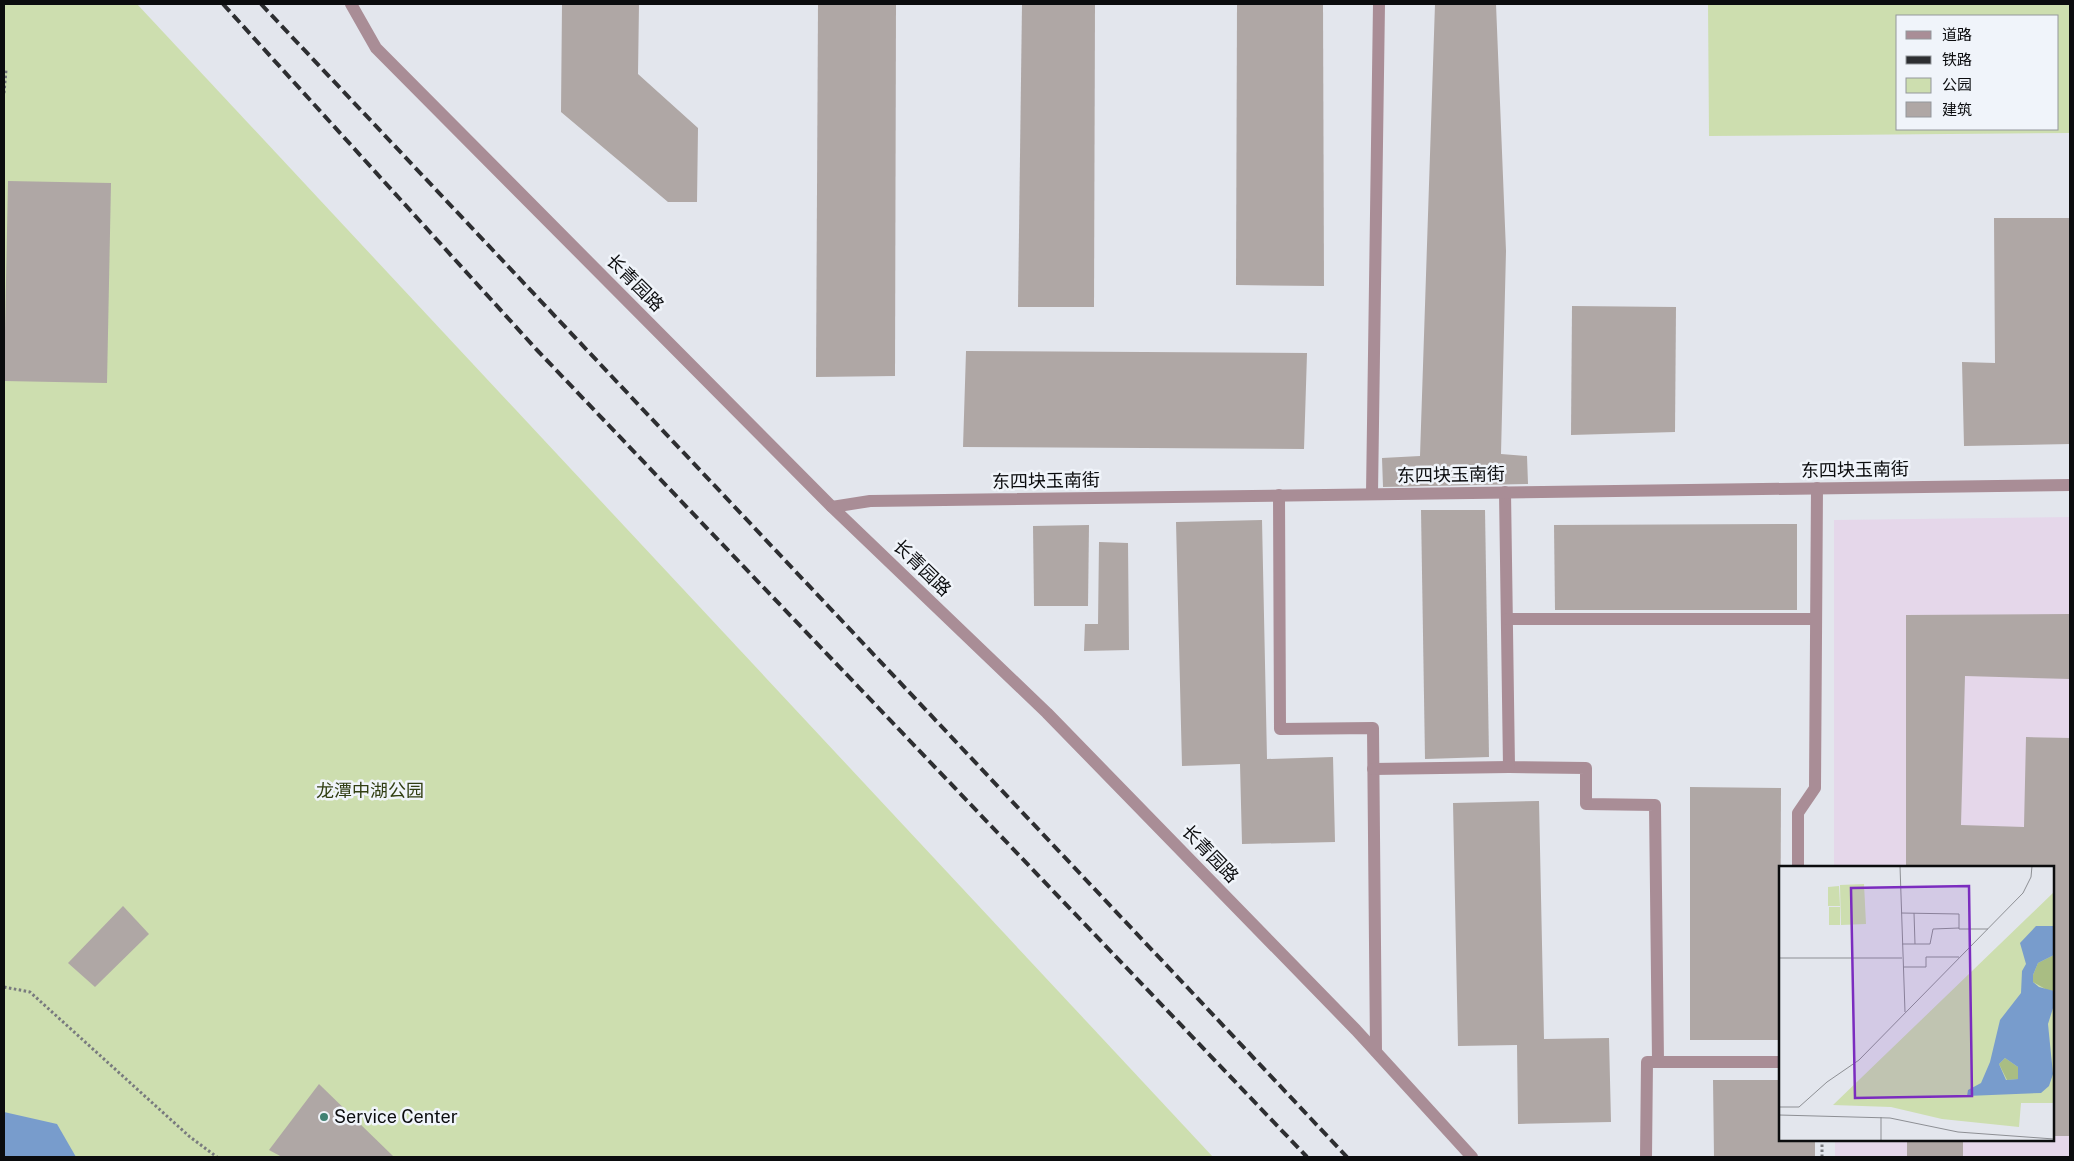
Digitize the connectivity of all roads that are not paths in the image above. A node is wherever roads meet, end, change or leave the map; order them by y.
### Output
1 (351, 4) edge
2 (1379, 4) edge
3 (2070, 485) edge
4 (1817, 488) junction
5 (1505, 492) junction
6 (1372, 494) junction
7 (1279, 495) junction
8 (832, 507) junction
9 (1507, 619) junction
10 (1816, 619) junction
11 (1509, 768) junction
12 (1373, 769) junction
13 (1798, 866) edge
14 (1376, 1051) junction
15 (1658, 1061) junction
16 (1779, 1062) edge
17 (1472, 1157) edge
18 (1646, 1157) edge

1 - 8 street, 长青园路
2 - 6 street
3 - 4 street, 东四块玉南街
4 - 5 street, 东四块玉南街
4 - 10 street
5 - 6 street, 东四块玉南街
5 - 9 street
6 - 7 street, 东四块玉南街
7 - 8 street, 东四块玉南街
7 - 12 street
8 - 14 street, 长青园路
9 - 10 street
9 - 11 street
10 - 13 street
11 - 12 street
11 - 15 street
12 - 14 street
14 - 17 street, 长青园路
15 - 16 street
15 - 18 street

